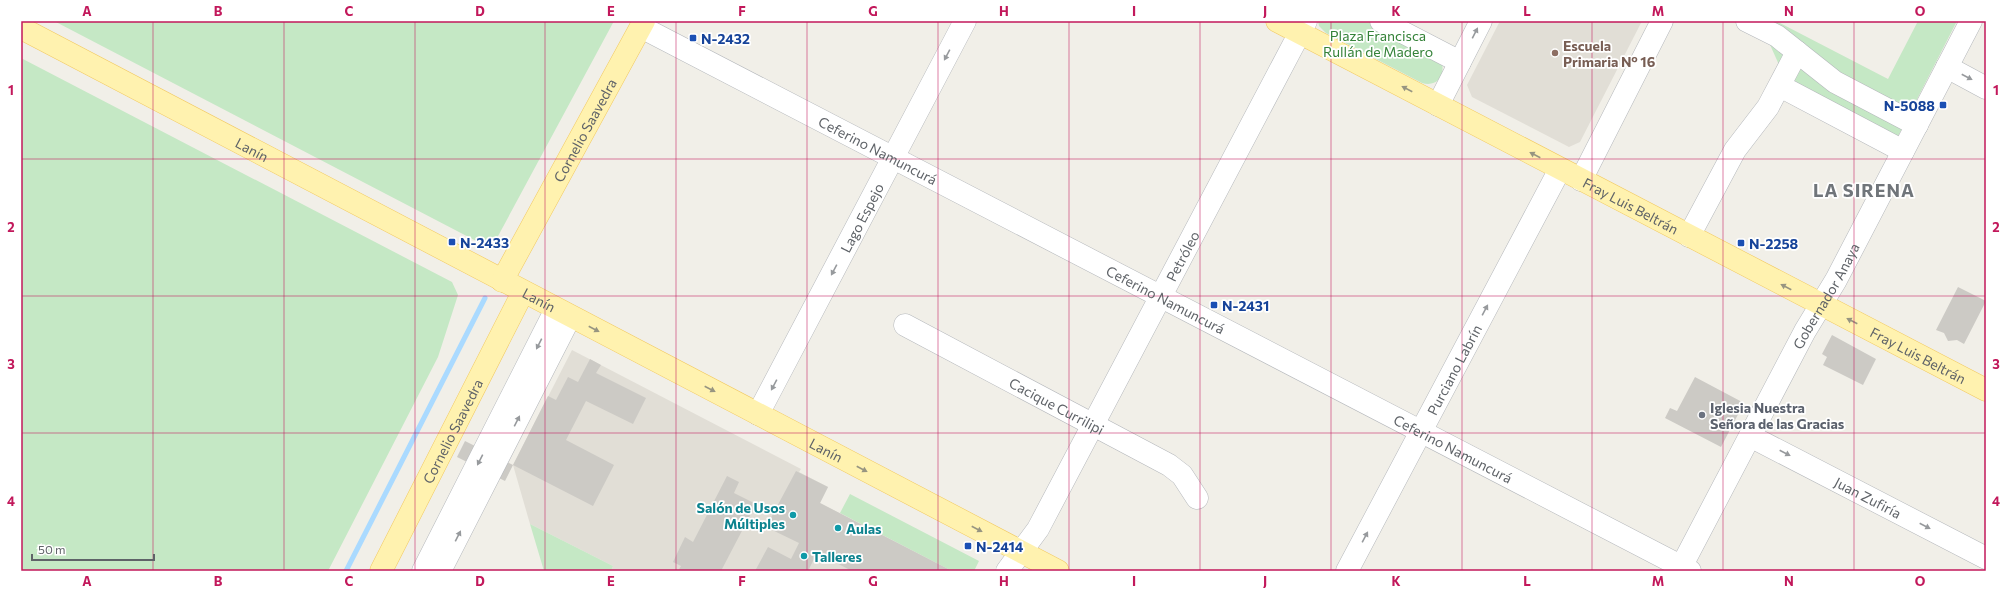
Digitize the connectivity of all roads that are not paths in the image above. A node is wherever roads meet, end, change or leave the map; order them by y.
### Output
1 (966, 21) edge
2 (1277, 21) edge
3 (1381, 21) edge
4 (1481, 21) edge
5 (1662, 21) edge
6 (1971, 21) edge
7 (1757, 23) edge
8 (642, 24) edge
9 (1303, 27) edge
10 (21, 28) edge
11 (1797, 52) junction
12 (1460, 62) junction
13 (1947, 67) junction
14 (1780, 86) junction
15 (1986, 88) edge
16 (1438, 105) junction
17 (1917, 125) junction
18 (1903, 151) junction
19 (893, 158) junction
20 (1560, 169) junction
21 (1581, 180) junction
22 (1689, 236) junction
23 (502, 281) junction
24 (523, 292) junction
25 (1161, 297) junction
26 (1821, 305) junction
27 (563, 313) junction
28 (905, 325) dead end
29 (1986, 390) edge
30 (758, 414) junction
31 (1093, 425) junction
32 (1421, 432) junction
33 (1750, 436) junction
34 (1197, 498) dead end
35 (1021, 552) junction
36 (1986, 558) edge
37 (1684, 569) edge
38 (381, 571) edge
39 (423, 571) edge
40 (440, 571) edge
41 (1007, 571) edge
42 (1058, 571) edge
43 (1347, 571) edge

1 -> 19 street, Lago Espejo
2 - 9 main road, Fray Luis Beltrán
3 - 12 street
12 -> 4 street
5 - 21 street
6 - 13 street, Gobernador Anaya
7 - 11 street
8 - 19 street, Ceferino Namuncurá
8 - 23 main road, Cornelio Saavedra
16 -> 9 main road, Fray Luis Beltrán
9 - 25 street, Petróleo
10 - 23 main road, Lanín
11 - 14 street
11 - 17 street
12 - 16 street
13 -> 15 street
13 - 17 street, Gobernador Anaya
14 - 18 street
14 - 22 street
20 -> 16 main road, Fray Luis Beltrán
17 - 18 street, Gobernador Anaya
18 - 26 street, Gobernador Anaya
19 - 25 street, Ceferino Namuncurá
19 -> 30 street, Lago Espejo
20 - 21 main road, Fray Luis Beltrán
32 -> 20 street, Purciano Labrín
21 - 22 main road, Fray Luis Beltrán
26 -> 22 main road, Fray Luis Beltrán
23 - 24 main road, Lanín
24 - 27 main road, Lanín
24 - 38 main road, Cornelio Saavedra
25 - 31 street, Petróleo
25 - 32 street, Ceferino Namuncurá
29 -> 26 main road, Fray Luis Beltrán
26 - 33 street, Gobernador Anaya
27 -> 30 main road, Lanín
27 -> 39 street
40 -> 27 street
28 - 31 street, Cacique Currilipi
30 -> 35 main road, Lanín
31 - 34 street, Cacique Currilipi
31 - 35 street, Petróleo
32 - 37 street, Ceferino Namuncurá
43 -> 32 street, Purciano Labrín
33 -> 36 street, Juan Zufiría
33 - 37 street, Gobernador Anaya
35 - 41 street, Petróleo
35 - 42 main road, Lanín

